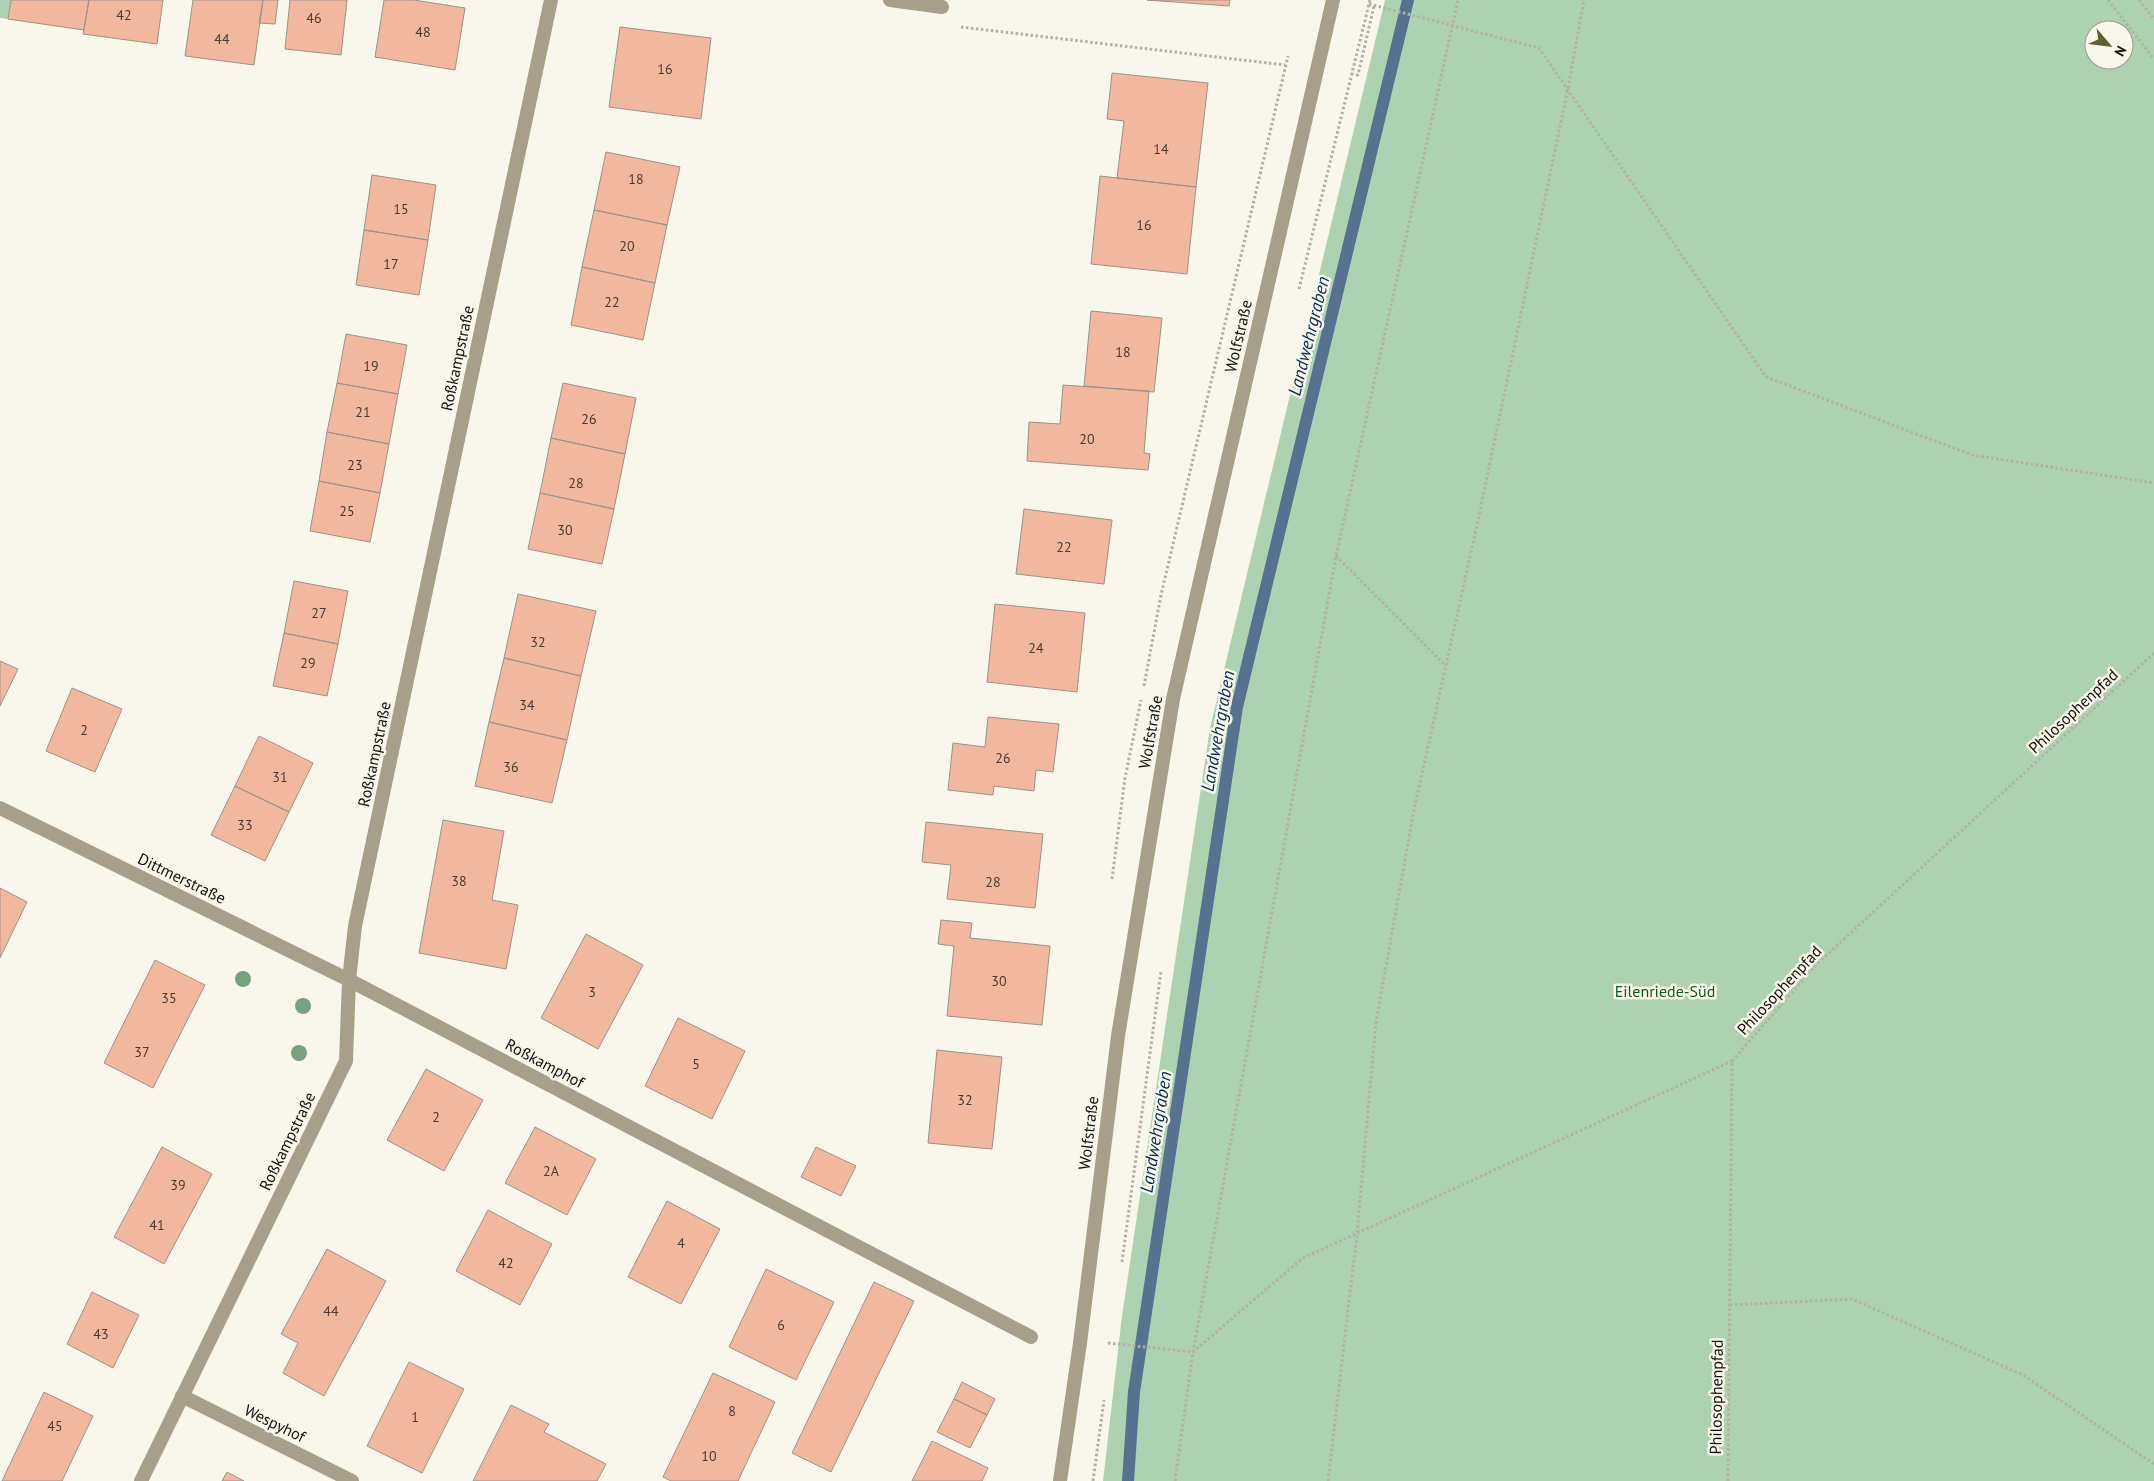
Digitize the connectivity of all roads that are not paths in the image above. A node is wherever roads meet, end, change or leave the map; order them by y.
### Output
1 (551, 0) edge
2 (890, 0) edge
3 (1333, 0) edge
4 (942, 7) road end
5 (0, 808) edge
6 (349, 980) junction
7 (1031, 1337) dead end
8 (182, 1396) junction
9 (141, 1481) edge
10 (352, 1481) edge
11 (1060, 1481) edge

1 - 6 street, Roßkampstraße
2 - 4 street
3 - 11 street, Wolfstraße
5 - 6 street, Dittmerstraße
6 - 7 street, Roßkamphof
6 - 8 street, Roßkampstraße
8 - 9 street, Roßkampstraße
8 - 10 street, Wespyhof

